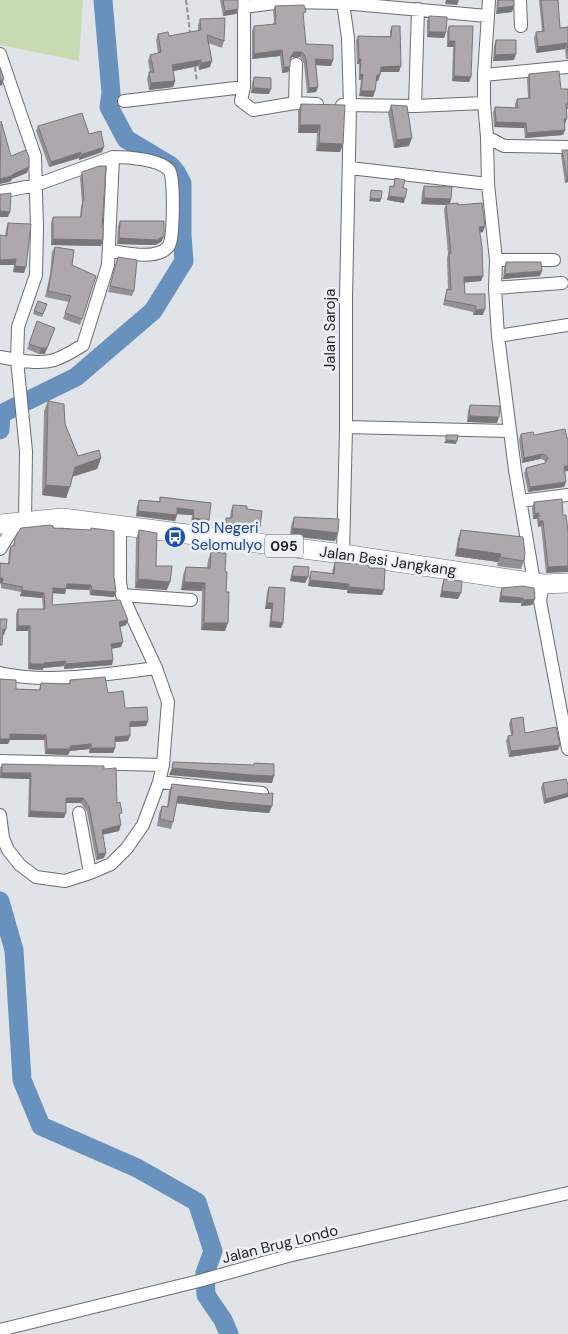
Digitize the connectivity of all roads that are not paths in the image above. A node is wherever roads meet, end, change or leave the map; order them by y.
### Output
1 (489, 0) edge
2 (520, 0) edge
3 (343, 1) edge
4 (243, 3) edge
5 (418, 9) junction
6 (487, 16) junction
7 (521, 26) dead end
8 (0, 54) edge
9 (296, 64) dead end
10 (568, 67) edge
11 (484, 75) junction
12 (244, 87) junction
13 (124, 101) dead end
14 (295, 103) junction
15 (484, 103) junction
16 (350, 106) junction
17 (415, 106) junction
18 (487, 137) junction
19 (504, 146) junction
20 (568, 147) edge
21 (113, 158) junction
22 (488, 166) junction
23 (350, 168) junction
24 (488, 184) junction
25 (36, 185) junction
26 (0, 192) edge
27 (109, 251) junction
28 (496, 260) junction
29 (554, 260) dead end
30 (562, 283) dead end
31 (495, 288) junction
32 (568, 325) edge
33 (498, 336) junction
34 (0, 357) edge
35 (17, 360) junction
36 (346, 427) junction
37 (509, 431) junction
38 (568, 495) edge
39 (521, 501) junction
40 (14, 523) edge
41 (120, 526) junction
42 (0, 549) edge
43 (343, 554) junction
44 (538, 583) junction
45 (568, 584) edge
46 (122, 595) junction
47 (191, 600) dead end
48 (156, 668) junction
49 (0, 673) edge
50 (568, 749) edge
51 (0, 761) edge
52 (163, 765) junction
53 (159, 782) junction
54 (262, 793) edge
55 (80, 813) dead end
56 (0, 815) edge
57 (90, 873) junction
58 (568, 1192) edge
59 (0, 1330) edge

1 - 6 street
2 - 7 street
3 - 4 street
3 - 5 street
3 - 16 street, Jalan Saroja
4 - 12 street
5 - 6 street
5 - 17 street
6 - 11 street
8 - 25 street
9 - 14 street
10 - 11 street
11 - 15 street
12 - 13 street
12 - 14 street
14 - 16 street
15 - 17 street
15 - 18 street
16 - 17 street
16 - 23 street, Jalan Saroja
18 - 19 street
18 - 22 street
19 - 20 street
19 - 22 street
21 - 25 street
21 - 27 street
21 - 27 street
22 - 24 street
23 - 24 street
23 - 36 street, Jalan Saroja
24 - 28 street
25 - 26 street
25 - 35 street
27 - 35 street
28 - 29 street
28 - 31 street
30 - 31 street
31 - 33 street
32 - 33 street
33 - 37 street
34 - 35 street
35 - 40 street
36 - 37 street
36 - 43 street, Jalan Saroja
37 - 39 street
38 - 39 street
39 - 44 street
40 - 41 main road, Jalan Besi Jangkang / 095
40 - 42 street
41 - 43 main road, Jalan Besi Jangkang / 095
41 - 46 street
43 - 44 main road, Jalan Besi Jangkang / 095
44 - 45 main road, Jalan Besi Jangkang / 095
44 - 50 street
46 - 47 street
46 - 48 street
48 - 49 street
48 - 52 street
51 - 52 street
52 - 53 street
53 - 54 street
53 - 57 street
55 - 57 street
56 - 57 street
58 - 59 street, Jalan Brug Londo

